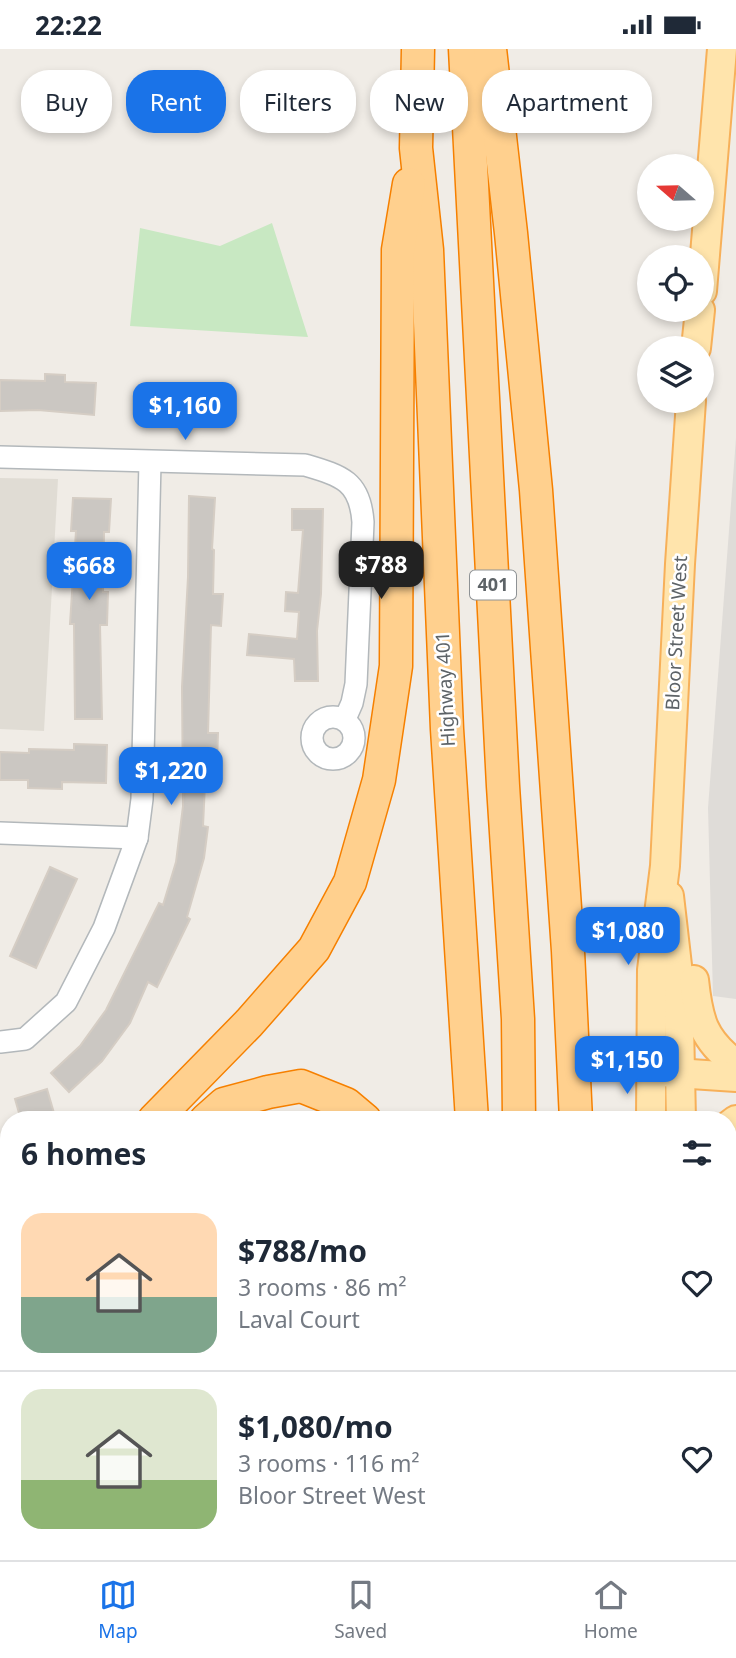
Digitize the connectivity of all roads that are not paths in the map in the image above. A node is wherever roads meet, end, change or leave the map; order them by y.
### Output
1 (418, 49) edge
2 (465, 49) edge
3 (490, 49) edge
4 (722, 49) edge
5 (416, 148) junction
6 (706, 245) edge
7 (690, 413) edge
8 (0, 457) edge
9 (150, 462) junction
10 (345, 719) dead end
11 (0, 833) edge
12 (137, 838) junction
13 (665, 852) junction
14 (518, 1019) junction
15 (0, 1042) edge
16 (736, 1064) edge
17 (736, 1077) edge
18 (651, 1080) junction
19 (680, 1081) junction
20 (736, 1093) edge
21 (163, 1111) edge
22 (216, 1111) edge
23 (354, 1111) edge
24 (471, 1111) edge
25 (519, 1111) edge
26 (531, 1111) edge
27 (576, 1111) edge
28 (651, 1111) edge
29 (681, 1111) edge

1 - 5 highway, Highway 401
2 - 14 highway, 401
3 - 27 highway
4 - 6 main road
5 - 21 highway
5 - 24 highway, Highway 401
7 - 13 main road, Bloor Street West
8 - 9 street
9 - 10 street
9 - 12 street
11 - 12 street
12 - 15 street
13 - 16 main road
13 - 18 main road, Bloor Street West
13 - 19 main road, Bloor Street West
14 - 25 highway, 401
14 - 26 highway
17 - 19 main road
18 - 19 main road
18 - 28 main road, Bloor Street West
19 - 20 main road
19 - 29 main road, Bloor Street West
22 - 23 highway

